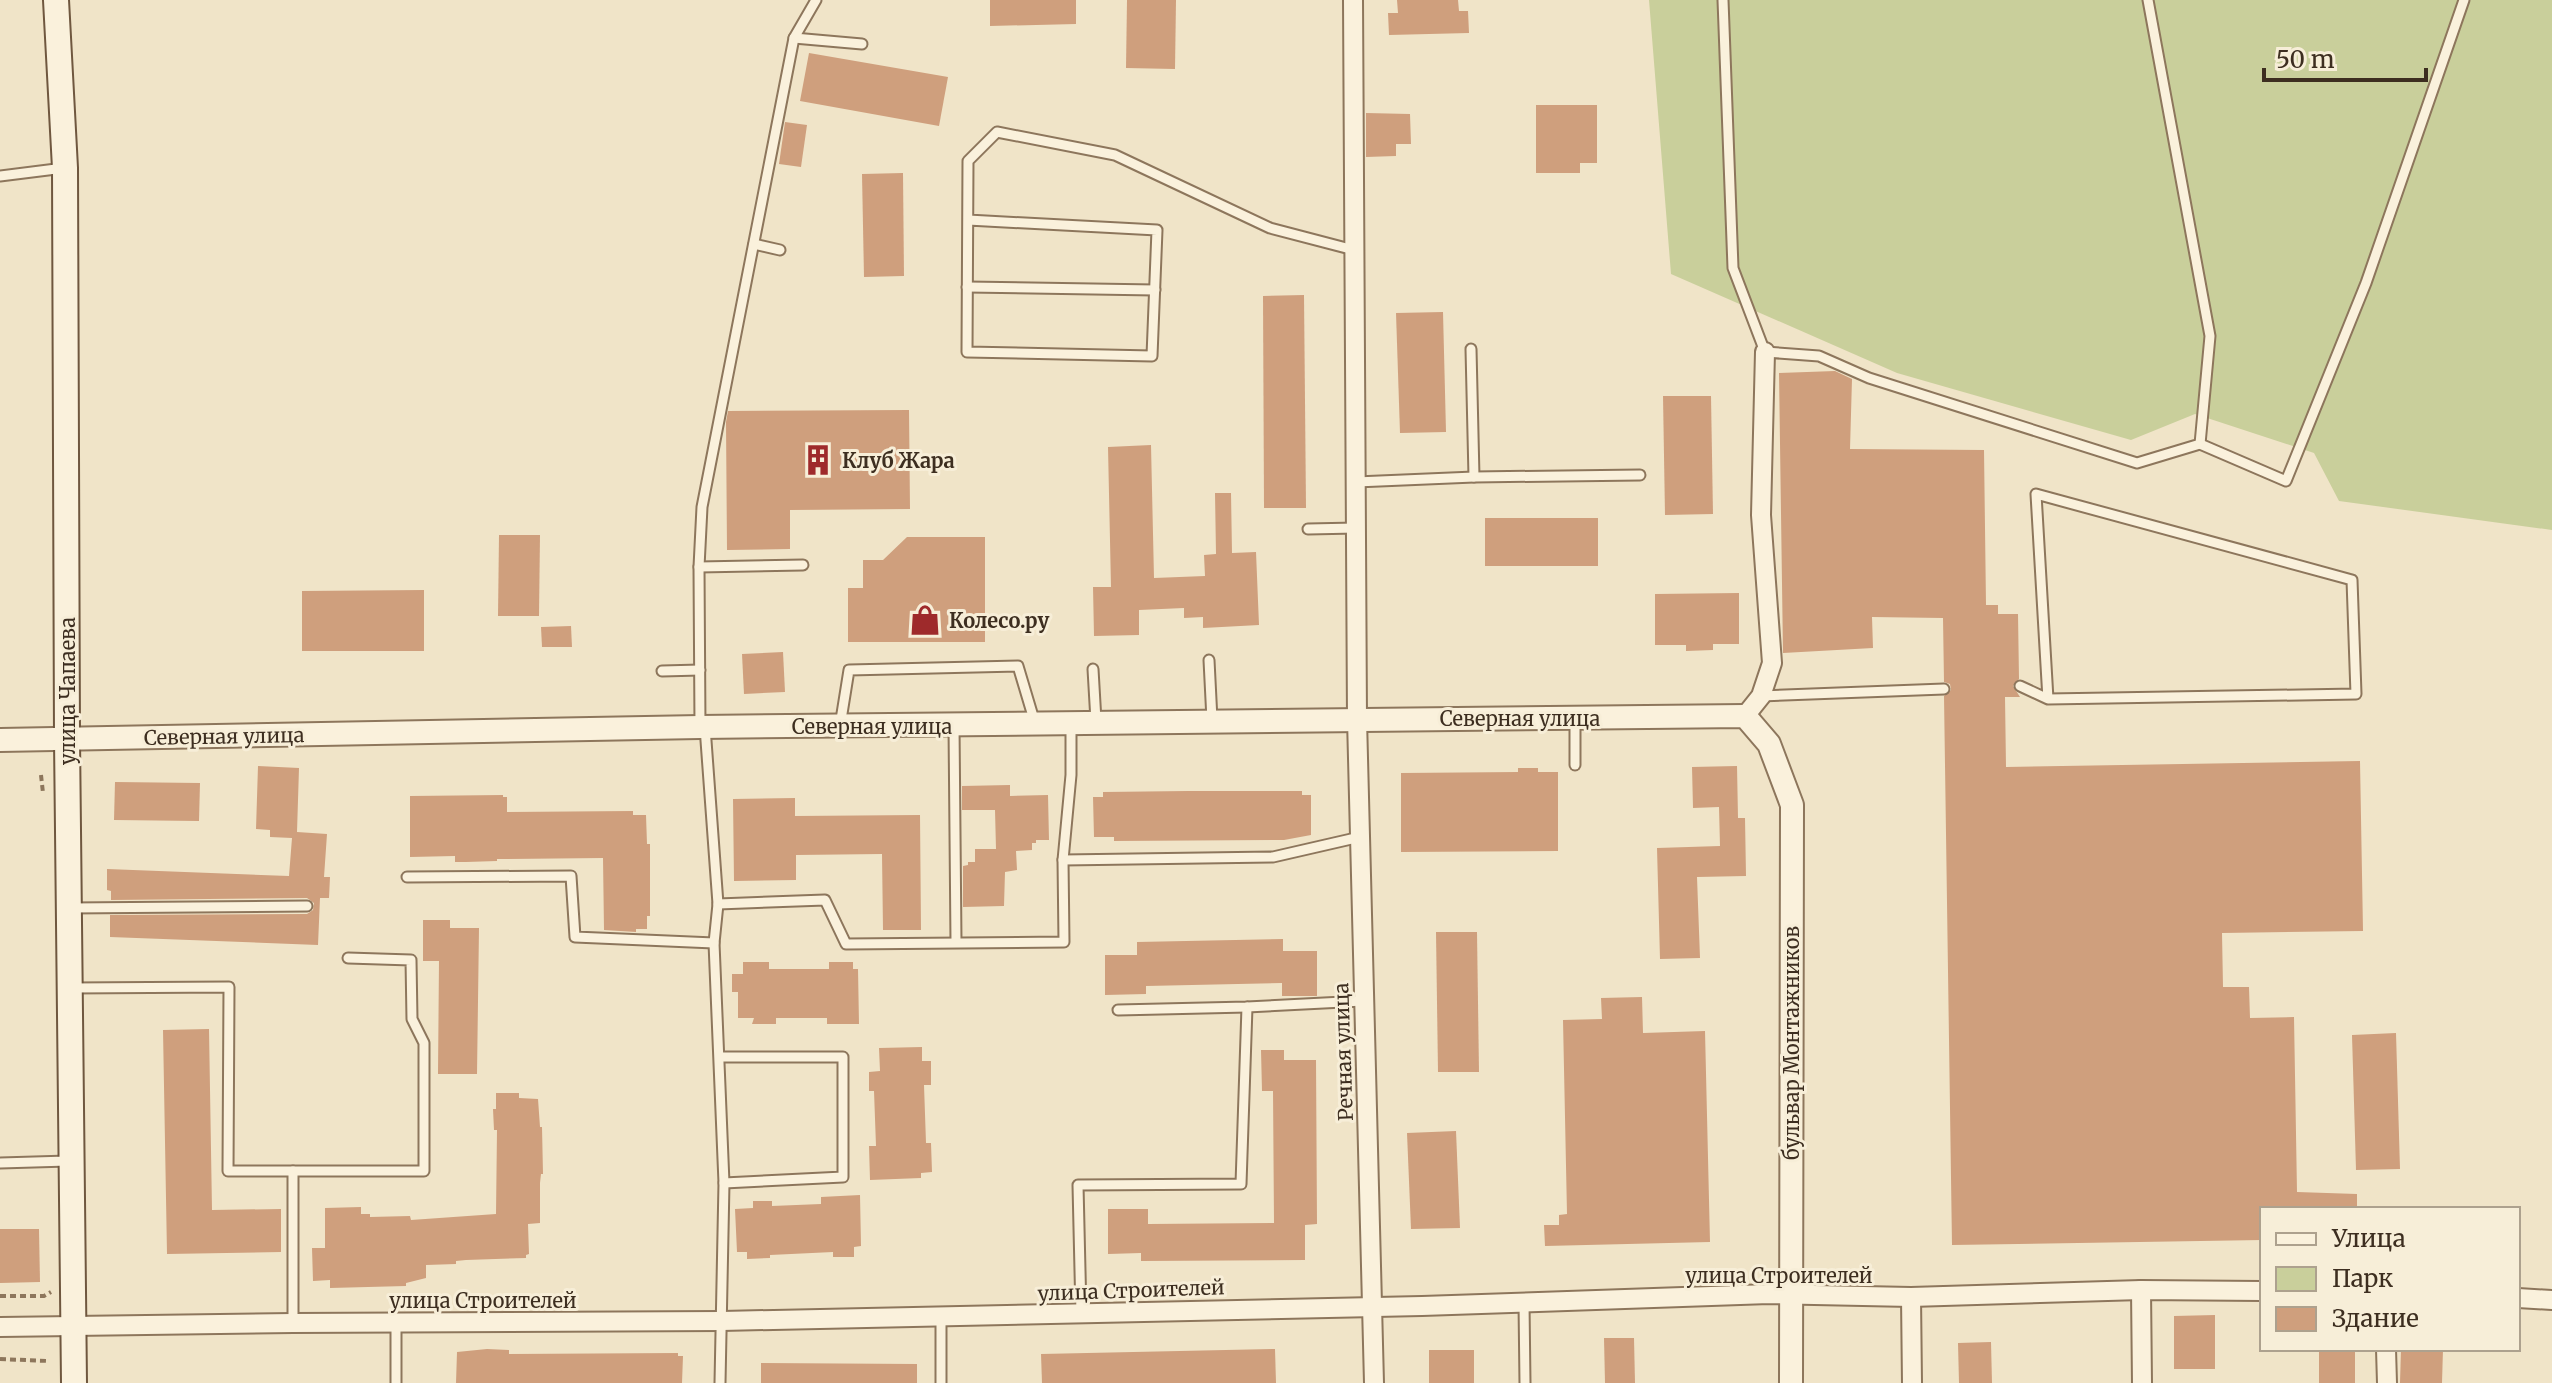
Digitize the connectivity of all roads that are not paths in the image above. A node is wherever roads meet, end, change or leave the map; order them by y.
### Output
1 (56, 0) edge
2 (816, 0) edge
3 (1353, 0) edge
4 (1723, 0) edge
5 (2148, 0) edge
6 (2464, 0) edge
7 (794, 38) junction
8 (862, 44) dead end
9 (65, 168) junction
10 (0, 176) edge
11 (968, 220) junction
12 (754, 244) junction
13 (780, 250) dead end
14 (1355, 250) junction
15 (967, 287) junction
16 (1155, 290) junction
17 (1471, 349) dead end
18 (1765, 352) junction
19 (2200, 444) junction
20 (1640, 475) dead end
21 (1474, 477) junction
22 (1356, 482) junction
23 (1356, 528) junction
24 (1308, 529) dead end
25 (803, 565) dead end
26 (699, 567) junction
27 (1209, 660) dead end
28 (1093, 669) dead end
29 (700, 670) junction
30 (662, 671) dead end
31 (2020, 686) dead end
32 (1944, 689) dead end
33 (1761, 696) junction
34 (2048, 699) junction
35 (1745, 716) junction
36 (1575, 718) junction
37 (1357, 719) junction
38 (1212, 721) junction
39 (1035, 723) junction
40 (1071, 723) junction
41 (1096, 723) junction
42 (954, 725) junction
43 (840, 726) junction
44 (703, 727) junction
45 (67, 739) junction
46 (0, 740) edge
47 (1575, 765) dead end
48 (1360, 837) junction
49 (1063, 860) junction
50 (407, 877) dead end
51 (718, 904) junction
52 (307, 906) dead end
53 (70, 908) junction
54 (956, 942) junction
55 (714, 943) junction
56 (348, 958) dead end
57 (71, 988) junction
58 (1363, 1001) junction
59 (1247, 1007) junction
60 (1118, 1010) dead end
61 (721, 1057) junction
62 (72, 1160) junction
63 (0, 1163) edge
64 (293, 1171) junction
65 (724, 1183) junction
66 (2141, 1290) junction
67 (2260, 1291) edge
68 (1791, 1295) junction
69 (1911, 1297) junction
70 (2520, 1298) edge
71 (2552, 1300) edge
72 (1524, 1303) junction
73 (1373, 1305) junction
74 (1081, 1313) junction
75 (941, 1318) junction
76 (722, 1321) junction
77 (396, 1322) junction
78 (293, 1323) junction
79 (73, 1326) junction
80 (0, 1327) edge
81 (2386, 1351) edge
82 (74, 1383) edge
83 (396, 1383) edge
84 (720, 1383) edge
85 (941, 1383) edge
86 (1374, 1383) edge
87 (1525, 1383) edge
88 (1791, 1383) edge
89 (1912, 1383) edge
90 (2142, 1383) edge
91 (2387, 1383) edge

1 - 9 main road, улица Чапаева
2 - 7 lane
3 - 14 street, Речная улица
4 - 18 lane
5 - 19 lane
6 - 19 lane
7 - 8 lane
7 - 12 lane
9 - 10 lane
9 - 45 main road, улица Чапаева
11 - 14 lane
11 - 15 lane
11 - 16 lane
12 - 13 lane
12 - 26 lane
14 - 22 street, Речная улица
15 - 16 lane
15 - 16 lane
17 - 21 lane
18 - 19 lane
18 - 33 street
20 - 21 lane
21 - 22 lane
22 - 23 street, Речная улица
23 - 24 lane
23 - 37 street, Речная улица
25 - 26 lane
26 - 29 lane
27 - 38 lane
28 - 41 lane
29 - 30 lane
29 - 44 lane
31 - 34 lane
32 - 33 lane
33 - 35 street
34 - 34 lane
35 - 36 street, Северная улица
35 - 68 street, бульвар Монтажников
36 - 37 street, Северная улица
36 - 47 lane
37 - 38 street, Северная улица
37 - 48 street, Речная улица
38 - 41 street, Северная улица
39 - 40 street, Северная улица
39 - 42 street, Северная улица
39 - 43 lane
40 - 41 street, Северная улица
40 - 49 lane
42 - 43 street, Северная улица
42 - 54 lane
43 - 44 street, Северная улица
44 - 45 street, Северная улица
44 - 51 lane
45 - 46 street, Северная улица
45 - 53 main road, улица Чапаева
48 - 49 lane
48 - 58 street, Речная улица
49 - 54 lane
50 - 55 lane
51 - 54 lane
51 - 55 lane
52 - 53 lane
53 - 57 main road, улица Чапаева
55 - 61 lane
56 - 64 lane
57 - 62 main road, улица Чапаева
57 - 64 lane
58 - 59 lane
58 - 73 street, Речная улица
59 - 60 lane
59 - 74 lane
61 - 65 lane
61 - 65 lane
62 - 63 lane
62 - 79 main road, улица Чапаева
64 - 78 lane
65 - 76 lane
66 - 67 street, улица Строителей
66 - 69 street, улица Строителей
66 - 90 street
68 - 69 street, улица Строителей
68 - 72 street, улица Строителей
68 - 88 street, бульвар Монтажников
69 - 89 street
70 - 71 street
72 - 73 street, улица Строителей
72 - 87 lane
73 - 74 street, улица Строителей
73 - 86 street, Речная улица
74 - 75 street, улица Строителей
75 - 76 street, улица Строителей
75 - 85 lane
76 - 77 street, улица Строителей
76 - 84 lane
77 - 78 street, улица Строителей
77 - 83 lane
78 - 79 street, улица Строителей
79 - 80 street, улица Строителей
79 - 82 main road, улица Чапаева
81 - 91 street

